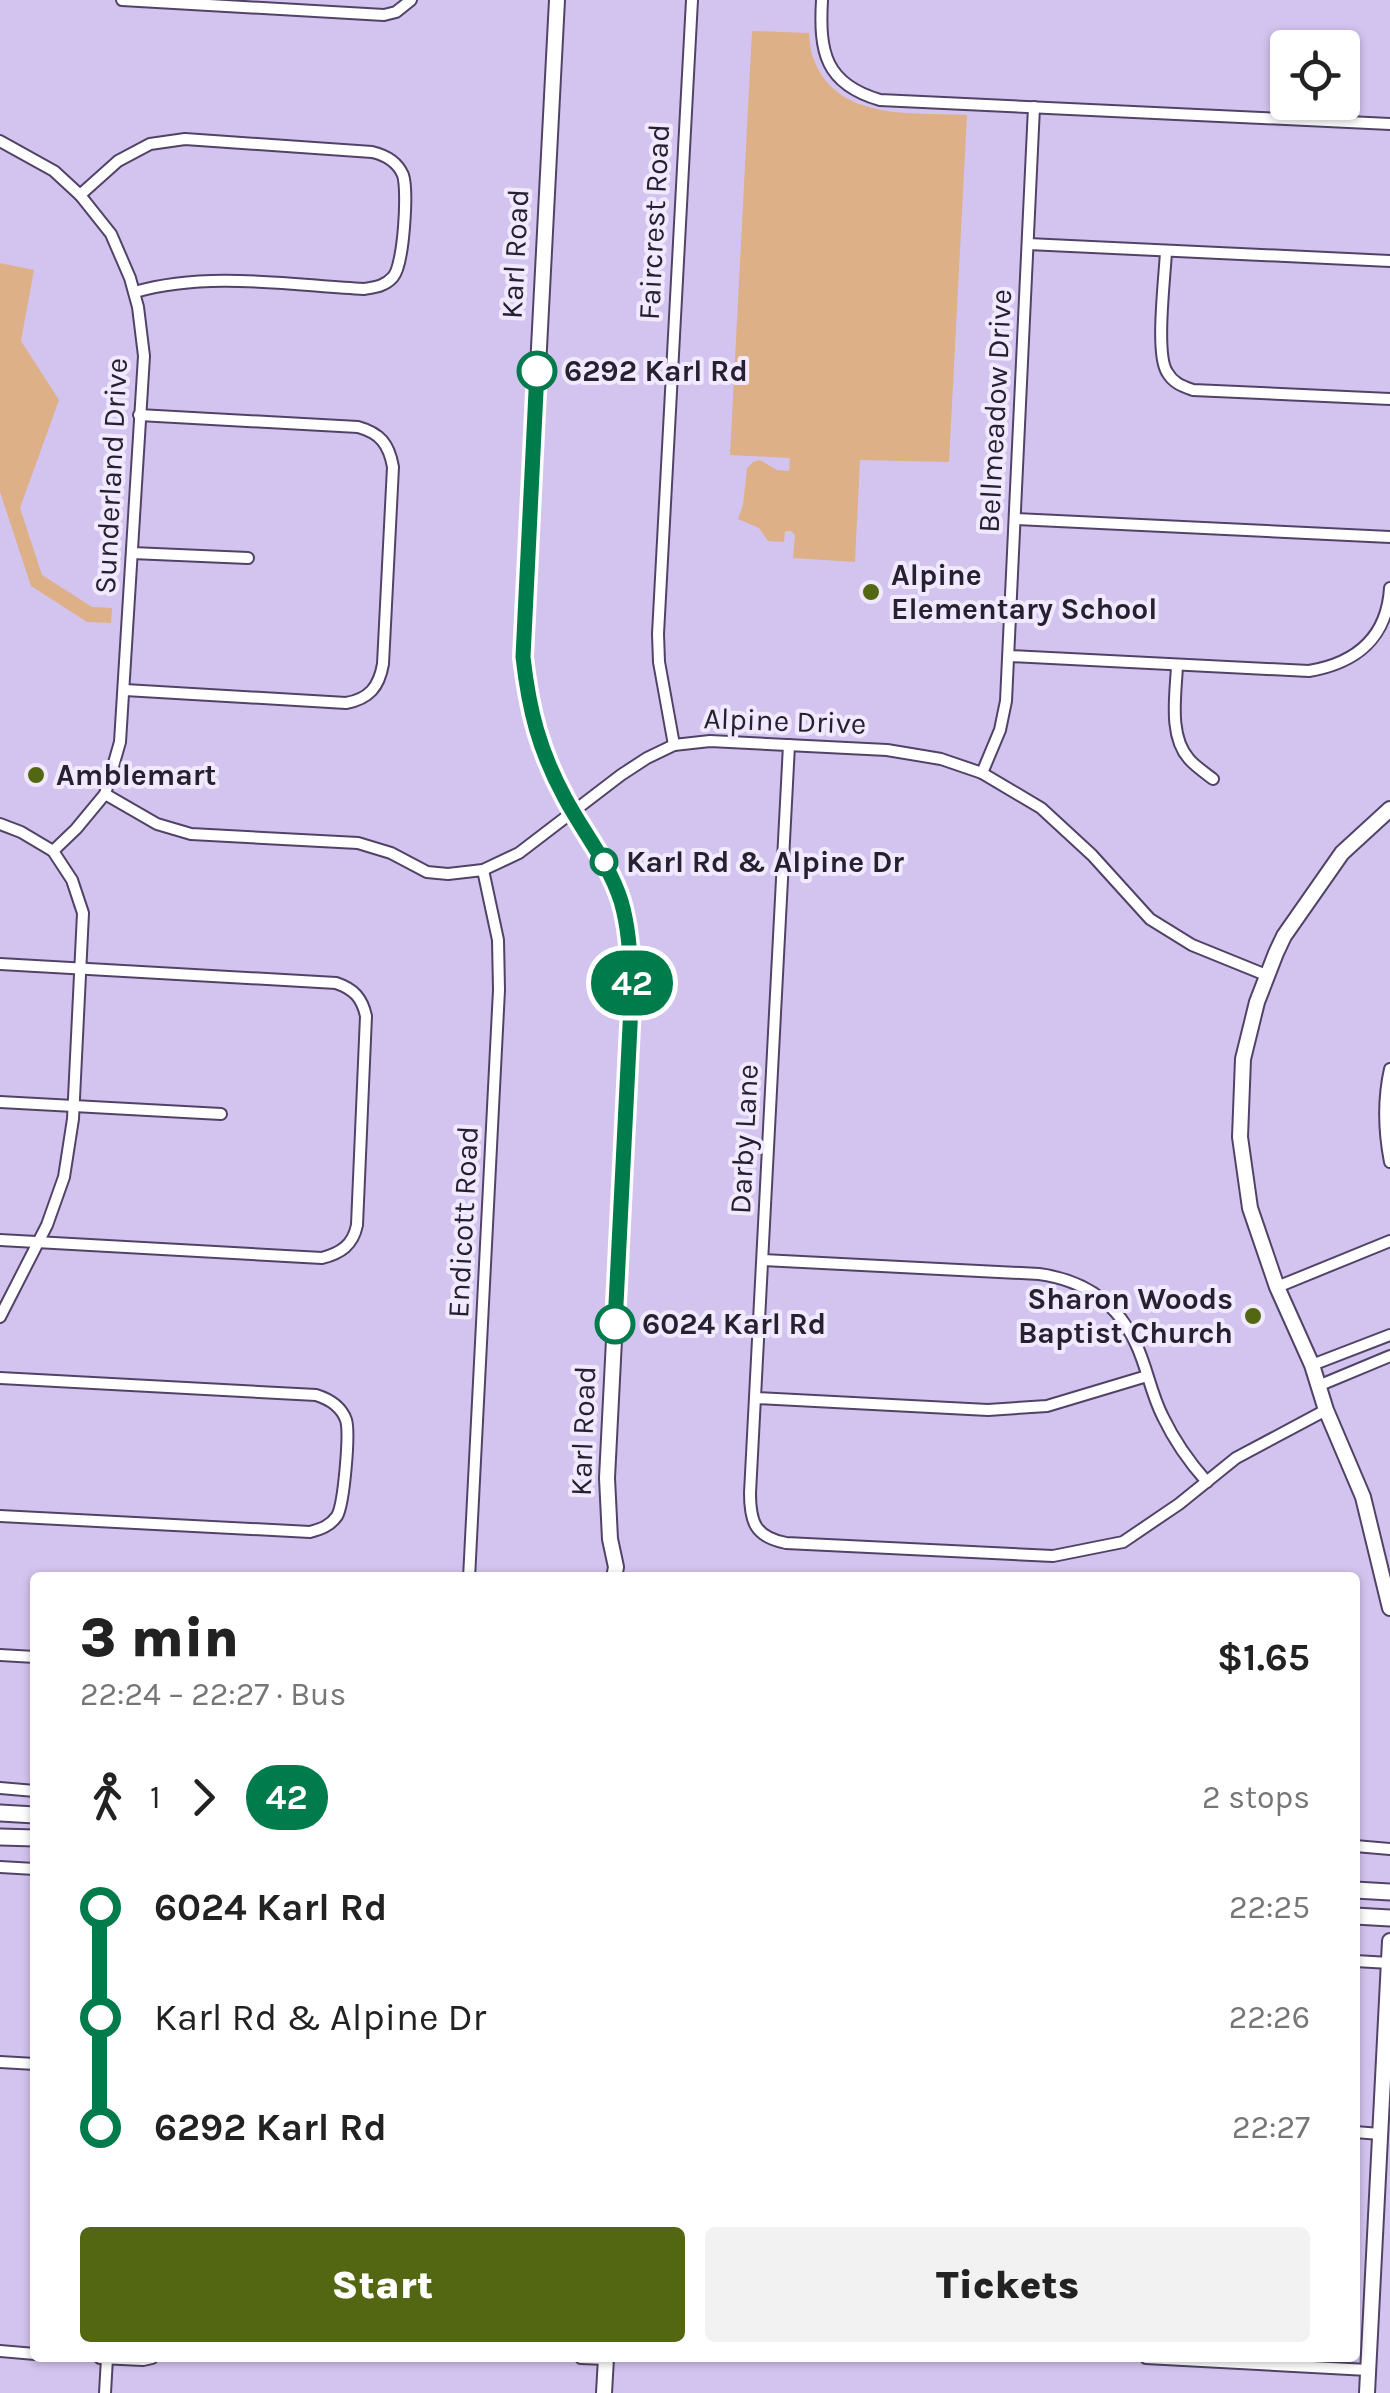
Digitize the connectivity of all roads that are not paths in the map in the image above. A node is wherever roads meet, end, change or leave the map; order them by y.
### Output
1 (122, 0) edge
2 (558, 0) edge
3 (692, 0) edge
4 (822, 0) edge
5 (409, 3) edge
6 (1034, 107) junction
7 (1390, 124) edge
8 (0, 141) edge
9 (80, 195) junction
10 (1028, 244) junction
11 (1166, 251) junction
12 (1390, 261) edge
13 (135, 292) junction
14 (1390, 399) edge
15 (140, 415) junction
16 (1015, 519) junction
17 (1390, 538) edge
18 (132, 553) junction
19 (248, 558) dead end
20 (1390, 588) edge
21 (1009, 656) junction
22 (1177, 666) junction
23 (124, 690) junction
24 (674, 745) junction
25 (790, 745) junction
26 (982, 773) junction
27 (1213, 779) dead end
28 (104, 794) junction
29 (1390, 809) edge
30 (573, 812) junction
31 (0, 824) edge
32 (53, 850) junction
33 (483, 870) junction
34 (0, 964) edge
35 (81, 968) junction
36 (1266, 975) junction
37 (1390, 1069) edge
38 (0, 1102) edge
39 (73, 1107) junction
40 (221, 1114) dead end
41 (1390, 1162) edge
42 (0, 1240) edge
43 (1390, 1240) edge
44 (37, 1242) junction
45 (763, 1260) junction
46 (1277, 1287) junction
47 (0, 1317) edge
48 (1390, 1335) edge
49 (1390, 1356) edge
50 (1312, 1365) junction
51 (1146, 1376) junction
52 (0, 1378) edge
53 (1318, 1386) junction
54 (756, 1398) junction
55 (1326, 1410) junction
56 (1206, 1482) junction
57 (0, 1516) edge
58 (469, 1572) edge
59 (617, 1572) edge
60 (1390, 1608) edge
61 (0, 1656) edge
62 (30, 1657) edge
63 (0, 1788) edge
64 (30, 1791) edge
65 (0, 1813) edge
66 (30, 1816) edge
67 (0, 1837) edge
68 (30, 1838) edge
69 (1360, 1846) edge
70 (1390, 1848) edge
71 (0, 1866) edge
72 (30, 1869) edge
73 (1360, 1890) edge
74 (1390, 1892) edge
75 (1360, 1916) edge
76 (1390, 1918) edge
77 (1390, 1941) edge
78 (1360, 1961) edge
79 (1389, 1962) edge
80 (0, 2062) edge
81 (30, 2064) edge
82 (1360, 2132) edge
83 (1380, 2134) junction
84 (0, 2352) edge
85 (30, 2354) edge
86 (103, 2362) edge
87 (606, 2362) edge
88 (1220, 2362) edge
89 (1368, 2370) junction
90 (105, 2393) edge
91 (604, 2393) edge
92 (1366, 2393) edge

1 - 5 street
2 - 30 street, Karl Road
3 - 24 street, Faircrest Road
4 - 6 street
6 - 7 street
6 - 10 street, Bellmeadow Drive
8 - 9 street, Sunderland Drive
9 - 13 street, Sunderland Drive
9 - 13 street
10 - 11 street
10 - 16 street, Bellmeadow Drive
11 - 12 street
11 - 14 street
13 - 15 street, Sunderland Drive
15 - 18 street, Sunderland Drive
15 - 23 street
16 - 17 street
16 - 21 street, Bellmeadow Drive
18 - 19 street
18 - 23 street, Sunderland Drive
20 - 22 street
21 - 22 street
21 - 26 street, Bellmeadow Drive
22 - 27 street
23 - 28 street, Sunderland Drive
24 - 25 street, Alpine Drive
24 - 30 street, Alpine Drive
25 - 26 street, Alpine Drive
25 - 45 street, Darby Lane
26 - 36 street, Alpine Drive
28 - 32 street, Sunderland Drive
28 - 33 street, Alpine Drive
29 - 36 street
30 - 33 street, Alpine Drive
30 - 59 street, Karl Road
31 - 32 street
32 - 35 street
33 - 58 street, Endicott Road
34 - 35 street
35 - 39 street
35 - 44 street
36 - 46 street
37 - 41 street
38 - 39 street
39 - 40 street
39 - 44 street
42 - 44 street
43 - 46 street
44 - 47 street
45 - 51 street
45 - 54 street, Darby Lane
46 - 50 street
48 - 50 street
49 - 53 street
50 - 53 street
51 - 54 street
51 - 56 street
52 - 57 street
53 - 55 street
54 - 56 street, Darby Lane
55 - 56 street
55 - 60 street
61 - 62 street
63 - 64 street
65 - 66 main road
67 - 68 main road
69 - 70 street
71 - 72 street
73 - 74 main road
75 - 76 main road
77 - 79 street
78 - 79 street
79 - 83 street
80 - 81 street
82 - 83 street
83 - 89 street
84 - 85 street
86 - 90 street
87 - 91 street
88 - 89 street
89 - 92 street

